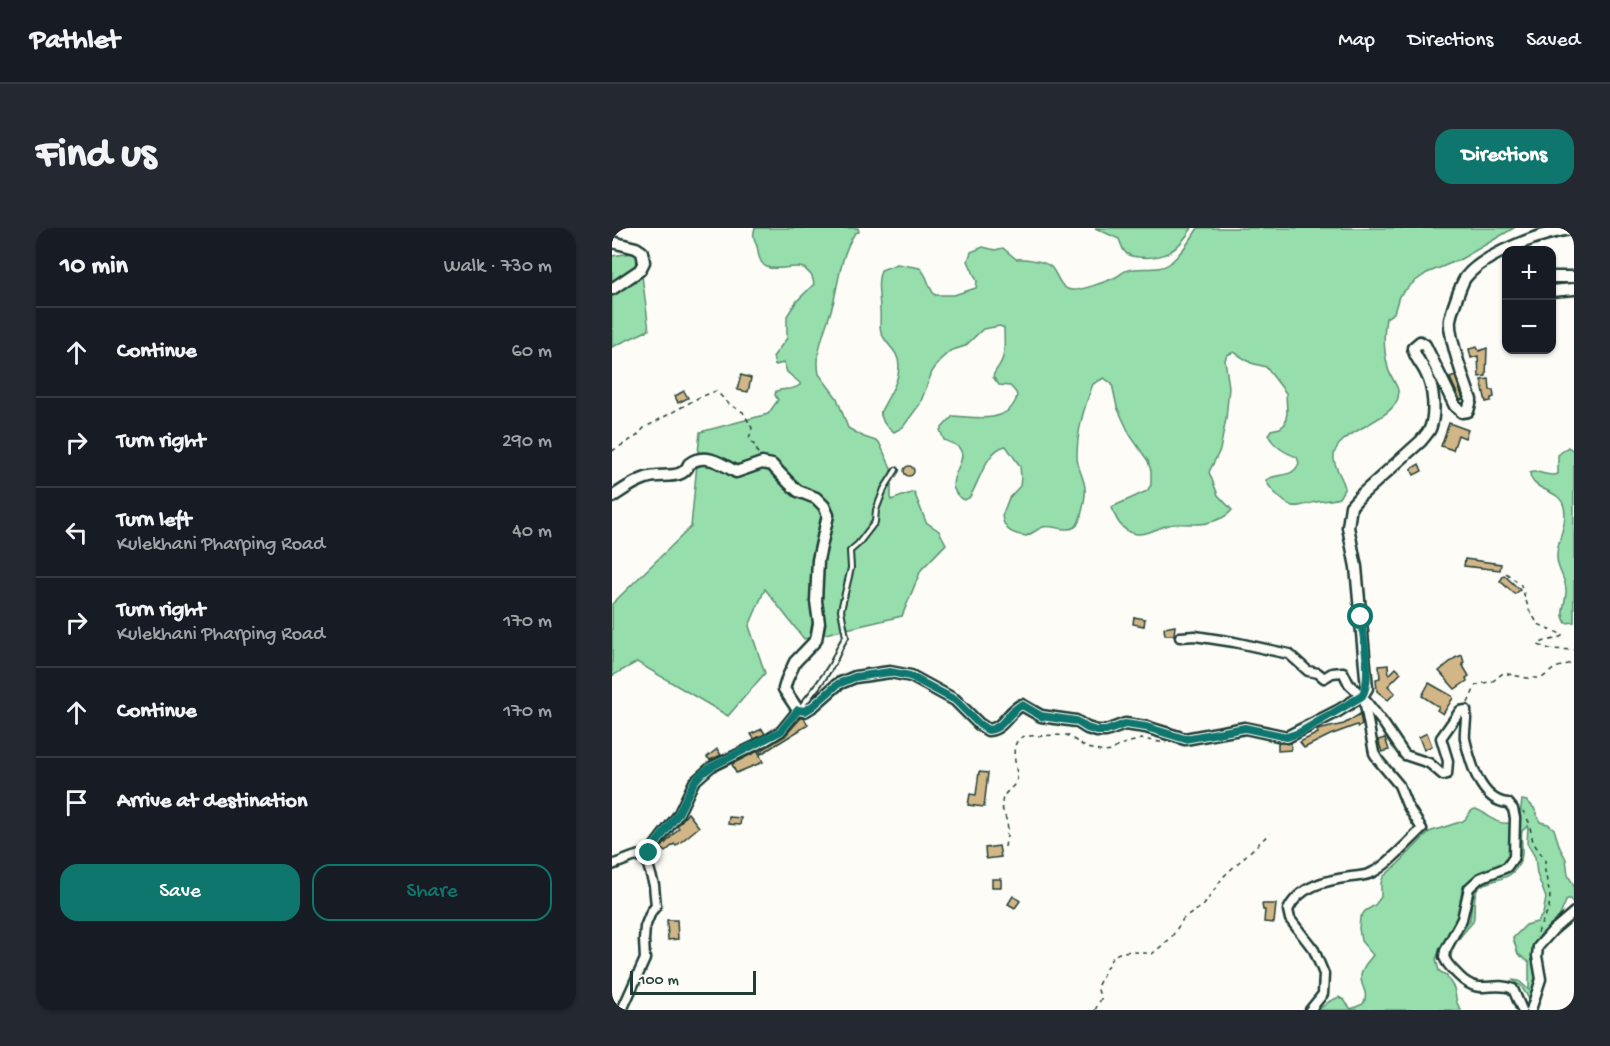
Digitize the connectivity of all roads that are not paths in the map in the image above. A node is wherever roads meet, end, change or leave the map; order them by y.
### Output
1 (1574, 229) edge
2 (612, 242) edge
3 (1556, 277) edge
4 (1574, 277) edge
5 (612, 289) edge
6 (1574, 289) edge
7 (1556, 291) edge
8 (896, 470) dead end
9 (612, 497) edge
10 (1180, 638) dead end
11 (1362, 696) junction
12 (798, 710) junction
13 (649, 853) junction
14 (612, 865) edge
15 (1574, 912) edge
16 (622, 1010) edge
17 (1310, 1010) edge
18 (1522, 1010) edge
19 (1531, 1010) edge

1 - 11 main road
2 - 5 main road
3 - 4 main road
6 - 7 main road
8 - 12 lane
9 - 12 main road
10 - 11 street
11 - 12 main road
11 - 17 street
11 - 18 street
12 - 13 street
13 - 14 street
13 - 16 street
15 - 19 street

